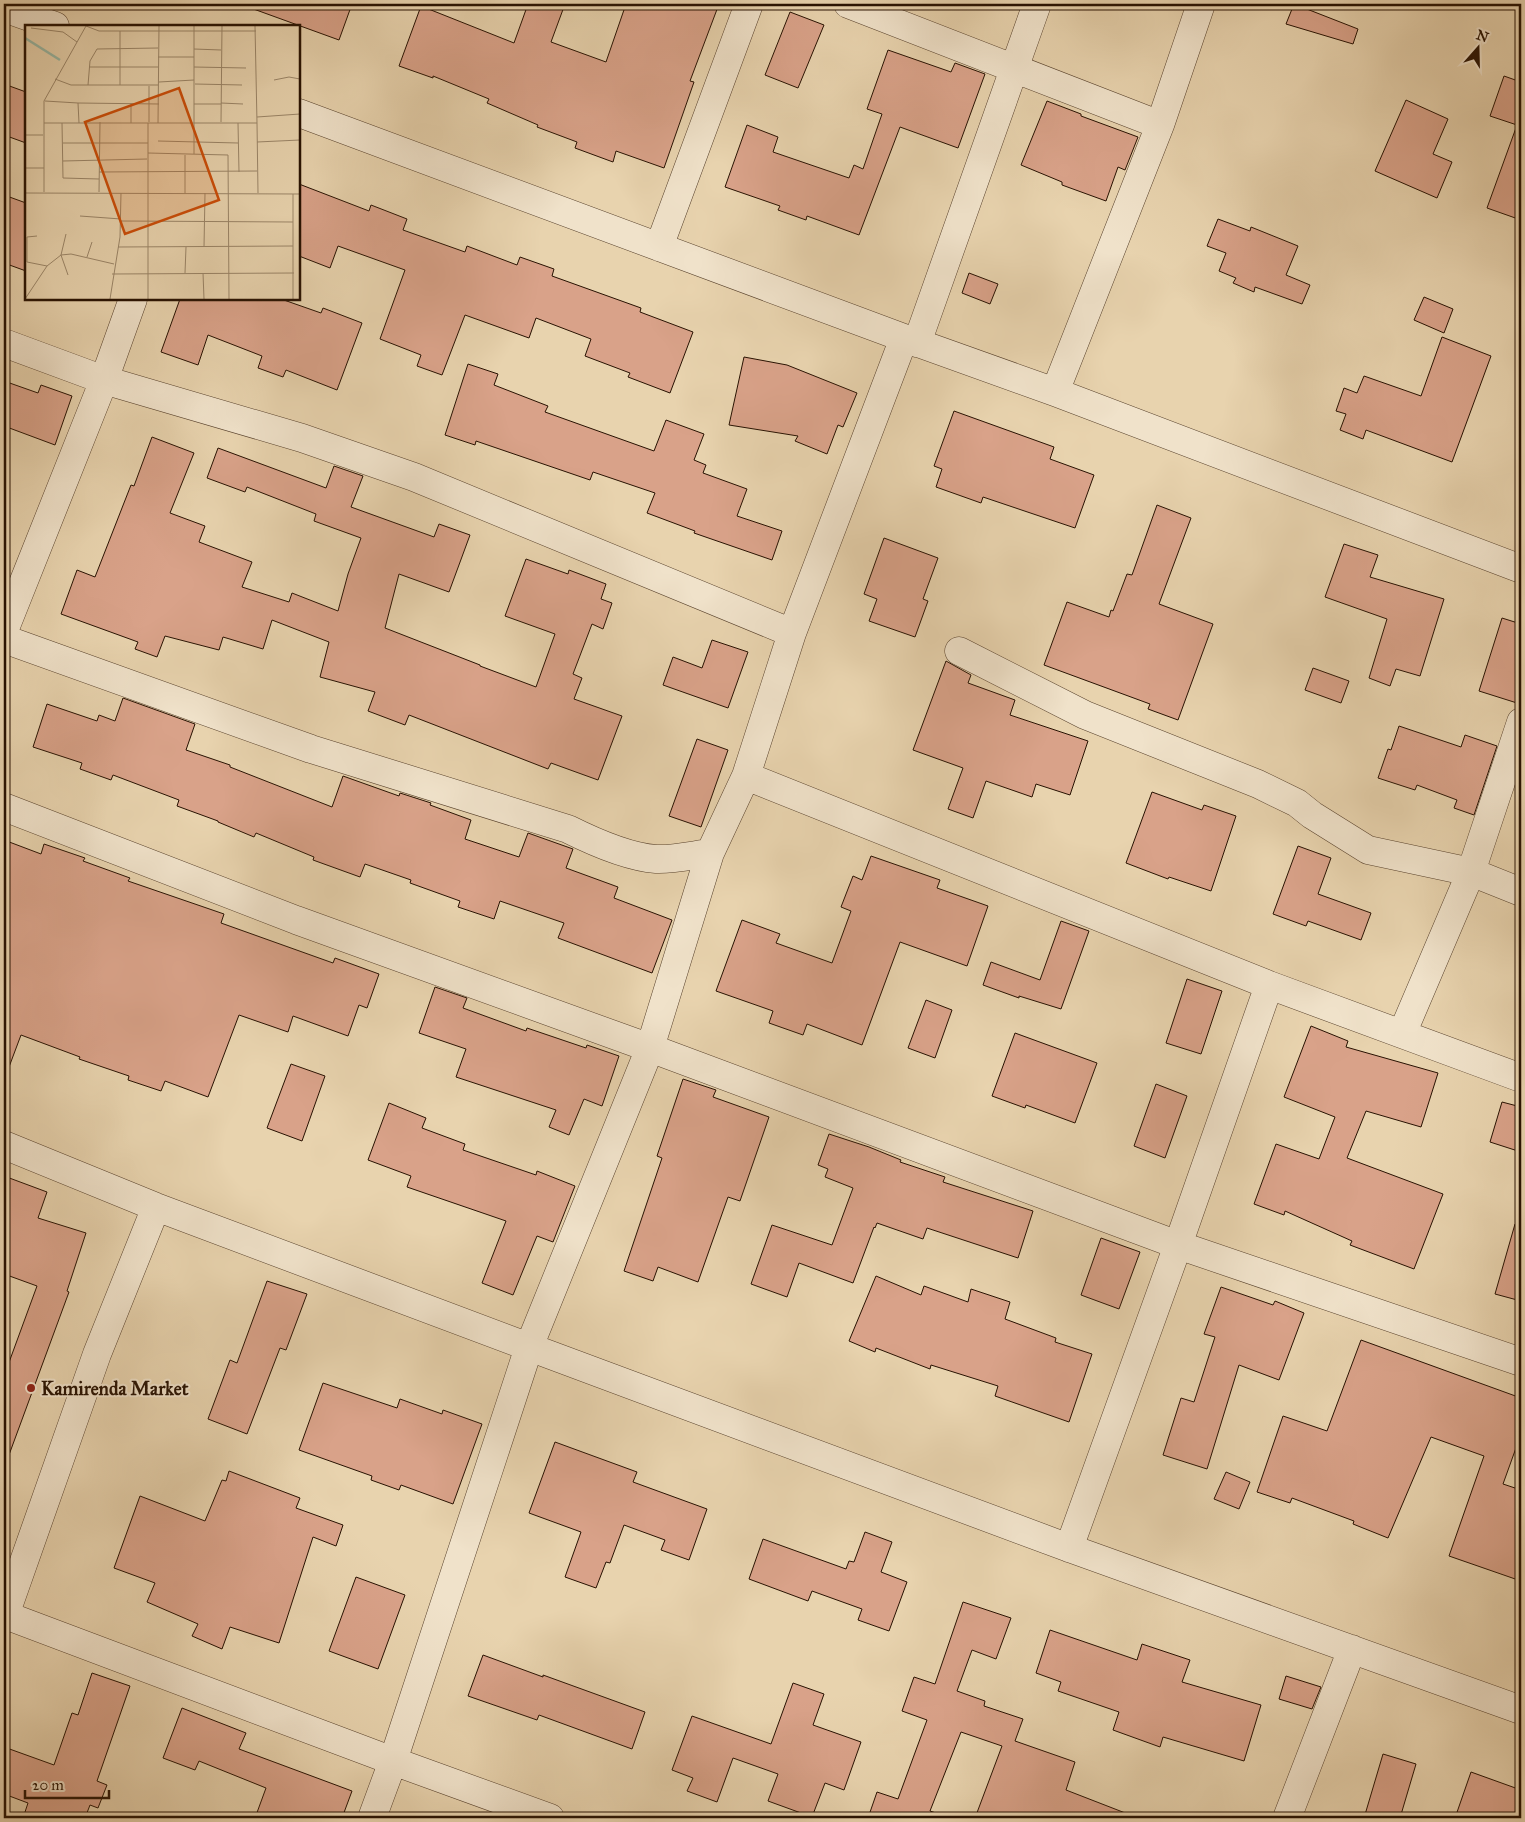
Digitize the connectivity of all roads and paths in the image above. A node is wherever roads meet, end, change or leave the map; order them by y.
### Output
1 (749, 4) edge
2 (848, 4) edge
3 (1037, 4) edge
4 (1201, 4) edge
5 (4, 8) edge
6 (53, 25) edge
7 (1013, 68) junction
8 (300, 113) edge
9 (1160, 125) junction
10 (659, 247) junction
11 (133, 300) edge
12 (910, 340) junction
13 (4, 343) edge
14 (104, 380) junction
15 (1055, 392) junction
16 (1521, 569) edge
17 (4, 631) edge
18 (792, 633) junction
19 (4, 639) edge
20 (960, 652) dead end
21 (1521, 722) edge
22 (746, 776) junction
23 (4, 807) edge
24 (710, 853) junction
25 (1471, 872) junction
26 (1521, 892) edge
27 (1269, 985) junction
28 (1402, 1034) junction
29 (650, 1048) junction
30 (1521, 1078) edge
31 (4, 1145) edge
32 (156, 1207) junction
33 (1178, 1244) junction
34 (529, 1348) junction
35 (1521, 1362) edge
36 (1069, 1548) junction
37 (11, 1571) edge
38 (4, 1616) edge
39 (1352, 1649) junction
40 (1521, 1710) edge
41 (393, 1762) junction
42 (372, 1818) edge
43 (550, 1818) edge
44 (1287, 1818) edge

1 - 10 street
2 - 7 street
3 - 7 street
4 - 9 street
5 - 6 street
7 - 9 street
7 - 12 street
8 - 10 street
9 - 15 street
10 - 12 street
11 - 14 street
12 - 15 street
12 - 18 street
13 - 14 street
14 - 17 street
14 - 18 street
15 - 16 street
18 - 22 street
19 - 24 street
20 - 25 street
21 - 25 street
22 - 24 street
22 - 27 street
23 - 29 street
24 - 29 street
25 - 26 street
25 - 28 street
27 - 28 street
27 - 33 street
28 - 30 street
29 - 33 street
29 - 34 street
31 - 32 street
32 - 34 street
32 - 37 street
33 - 35 street
33 - 36 street
34 - 36 street
34 - 41 street
36 - 39 street
37 - 38 street
38 - 41 street
39 - 40 street
39 - 44 street
41 - 42 street
41 - 43 street

